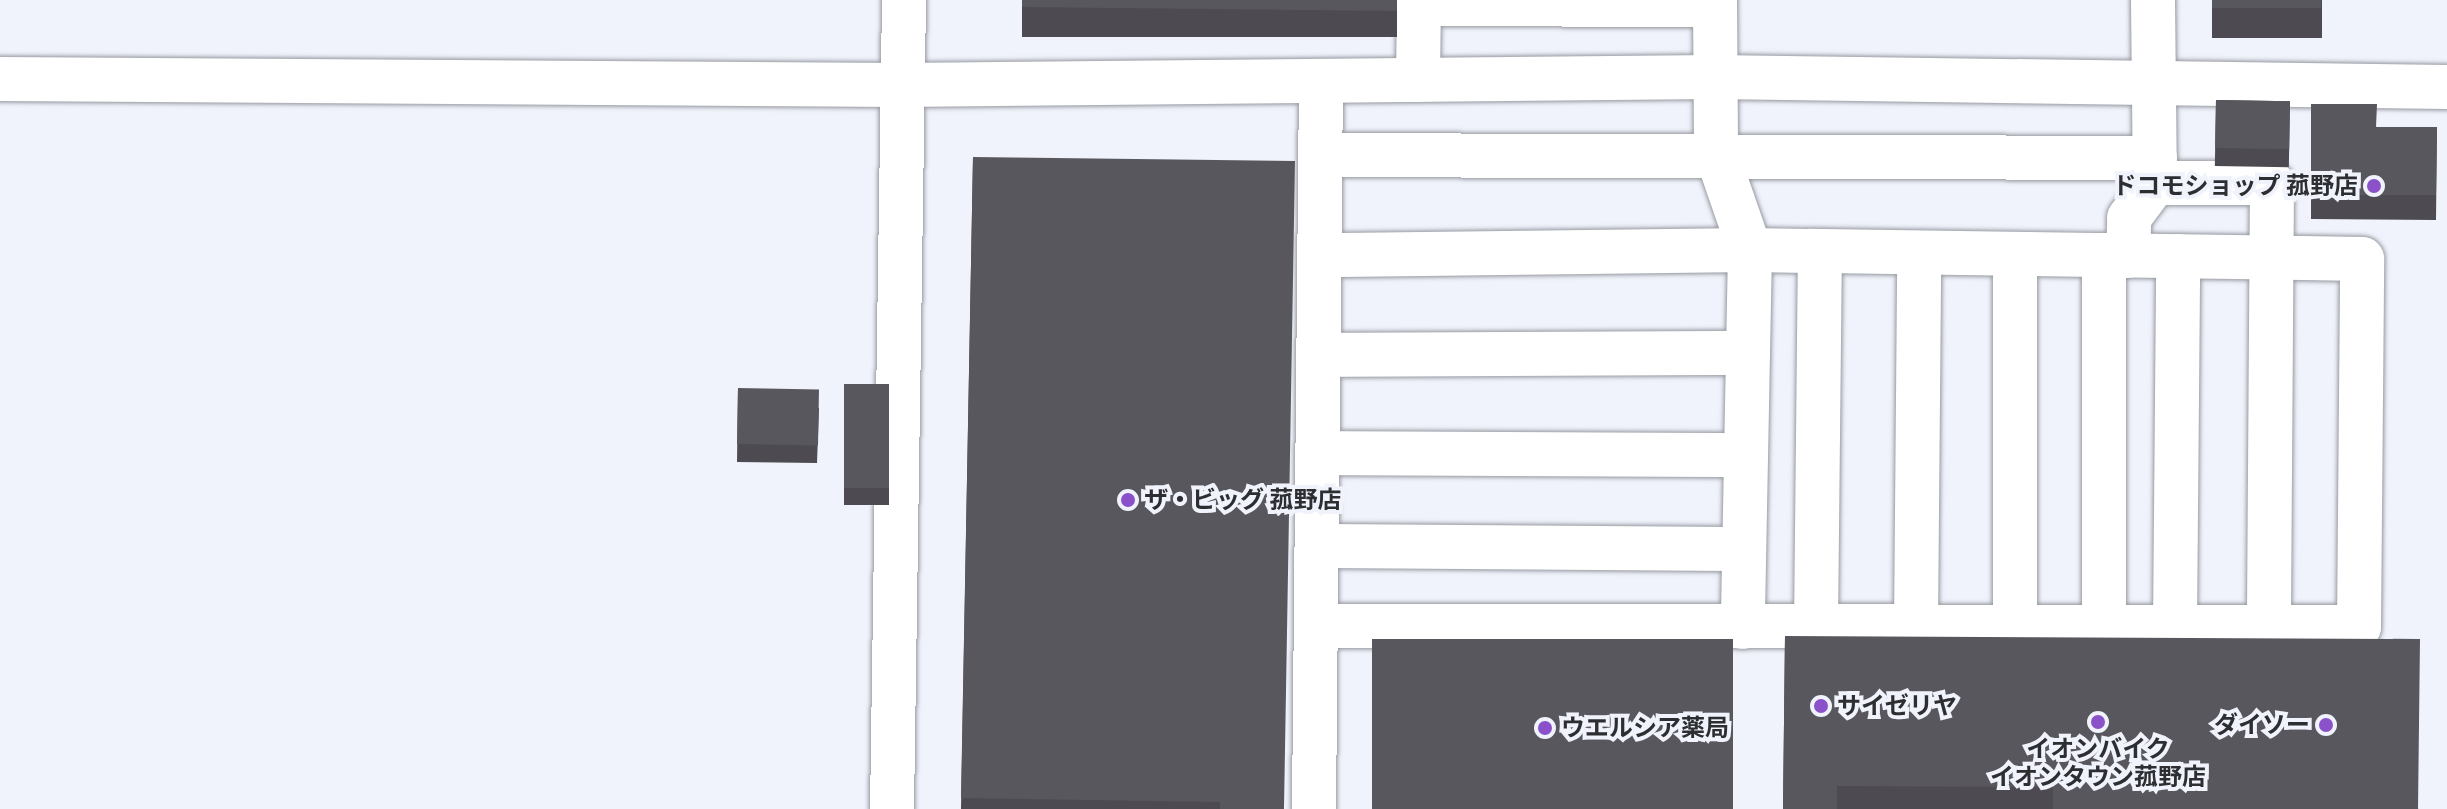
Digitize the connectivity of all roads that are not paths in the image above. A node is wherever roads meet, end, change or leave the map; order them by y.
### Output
1 (904, 0) edge
2 (2153, 0) edge
3 (1419, 2) edge
4 (1715, 2) edge
5 (1714, 77) junction
6 (0, 79) edge
7 (1418, 80) junction
8 (1321, 81) junction
9 (2153, 83) junction
10 (901, 85) junction
11 (2437, 90) edge
12 (1716, 152) junction
13 (1321, 155) junction
14 (2155, 170) junction
15 (1750, 250) junction
16 (1820, 251) junction
17 (1919, 253) junction
18 (2015, 254) junction
19 (1320, 255) junction
20 (2116, 255) junction
21 (2178, 256) junction
22 (2273, 258) junction
23 (1748, 353) junction
24 (1319, 355) junction
25 (1318, 453) junction
26 (1746, 455) junction
27 (1317, 546) junction
28 (1744, 549) junction
29 (1317, 626) junction
30 (1743, 627) junction
31 (1816, 627) junction
32 (1916, 627) junction
33 (2015, 627) junction
34 (2104, 627) junction
35 (2175, 627) junction
36 (2269, 627) junction
37 (892, 809) edge
38 (1314, 809) edge

1 - 10 street
2 - 9 street
3 - 4 street
3 - 7 street
4 - 5 street
5 - 7 street
5 - 9 street
5 - 12 street
6 - 10 street
7 - 8 street
8 - 10 street
8 - 13 street
9 - 11 street
9 - 14 street
10 - 37 street
12 - 13 street
12 - 14 street
12 - 15 street
13 - 19 street
14 - 20 street
14 - 22 street
15 - 16 street
15 - 19 street
15 - 23 street
16 - 17 street
16 - 31 street
17 - 18 street
17 - 32 street
18 - 20 street
18 - 33 street
19 - 24 street
20 - 21 street
20 - 34 street
21 - 22 street
21 - 35 street
22 - 36 street
22 - 36 street
23 - 24 street
23 - 26 street
24 - 25 street
25 - 26 street
25 - 27 street
26 - 28 street
27 - 28 street
27 - 29 street
28 - 30 street
29 - 30 street
29 - 38 street
30 - 31 street
31 - 32 street
32 - 33 street
33 - 34 street
34 - 35 street
35 - 36 street

